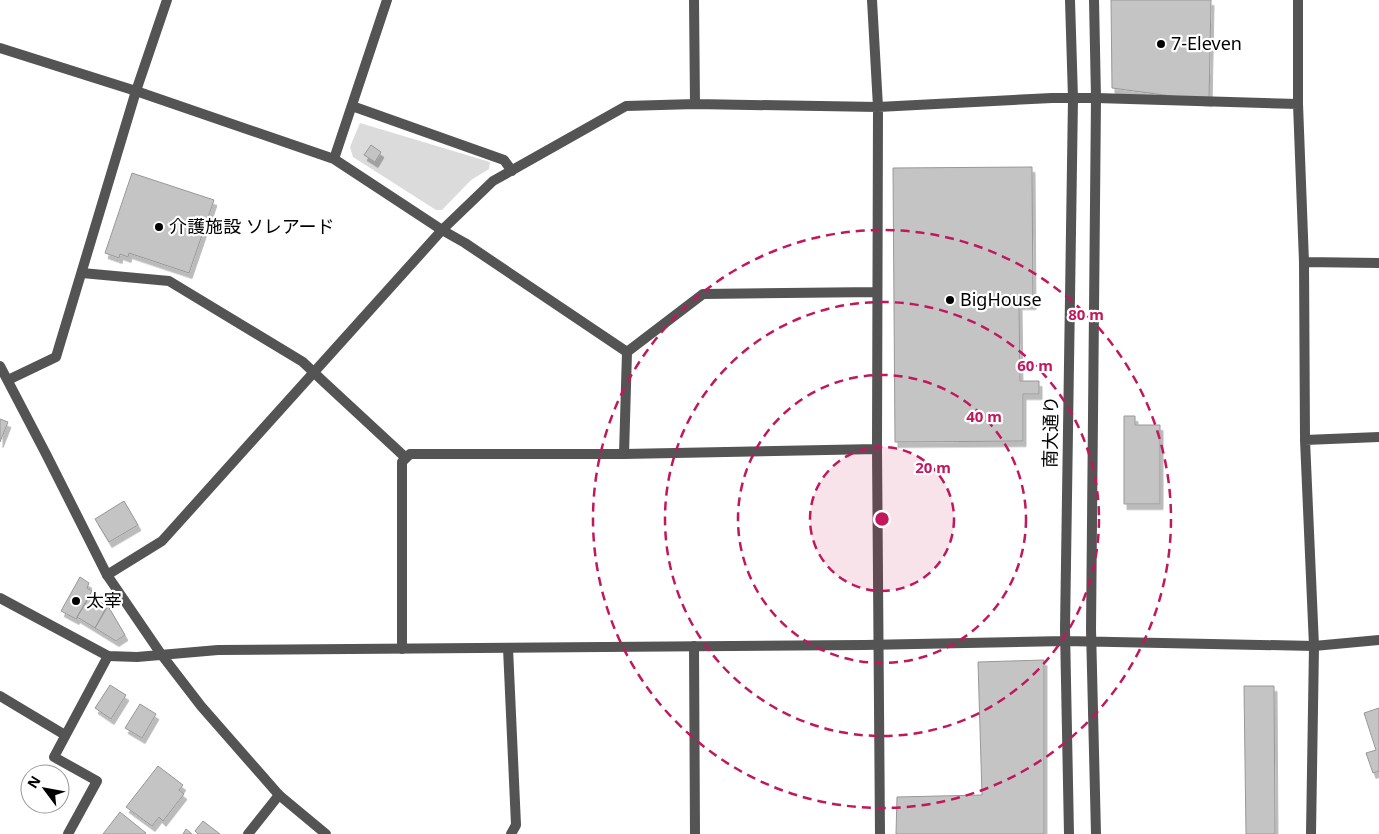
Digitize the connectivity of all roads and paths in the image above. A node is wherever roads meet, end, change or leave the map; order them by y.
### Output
1 (167, 0) edge
2 (387, 0) edge
3 (694, 0) edge
4 (872, 0) edge
5 (1070, 0) edge
6 (1094, 0) edge
7 (1298, 0) edge
8 (0, 48) edge
9 (136, 91) junction
10 (1073, 98) junction
11 (1096, 98) junction
12 (695, 104) junction
13 (1298, 104) junction
14 (352, 106) junction
15 (878, 106) junction
16 (334, 159) junction
17 (512, 171) junction
18 (442, 230) junction
19 (1304, 262) junction
20 (1379, 263) edge
21 (82, 273) junction
22 (877, 292) junction
23 (627, 352) junction
24 (0, 366) edge
25 (314, 373) junction
26 (8, 380) junction
27 (1379, 437) edge
28 (1305, 440) junction
29 (877, 448) junction
30 (624, 454) junction
31 (406, 458) junction
32 (107, 575) junction
33 (0, 598) edge
34 (1379, 640) edge
35 (1065, 641) junction
36 (1091, 641) junction
37 (878, 644) junction
38 (694, 646) junction
39 (1314, 646) junction
40 (508, 648) junction
41 (402, 649) junction
42 (161, 654) junction
43 (108, 656) junction
44 (0, 696) edge
45 (65, 735) junction
46 (279, 795) junction
47 (68, 834) edge
48 (248, 834) edge
49 (326, 834) edge
50 (512, 834) edge
51 (695, 834) edge
52 (880, 834) edge
53 (1069, 834) edge
54 (1096, 834) edge
55 (1311, 834) edge

1 - 9 street
2 - 14 street
3 - 12 street
4 - 15 street
5 - 10 street, 南大通り
6 - 11 street
7 - 13 street
8 - 9 street
9 - 16 street
9 - 21 street
10 - 11 street
10 - 15 street
10 - 35 street, 南大通り
11 - 13 street
11 - 36 street
12 - 15 street
12 - 17 street
13 - 19 street
14 - 16 street
14 - 17 street
15 - 22 street
16 - 18 street
17 - 18 street
18 - 23 street
18 - 25 street
19 - 20 street
19 - 28 street
21 - 25 street
21 - 26 street
22 - 23 street
22 - 29 street
23 - 30 street
24 - 26 street
25 - 31 street
25 - 32 street
26 - 32 street
27 - 28 street
28 - 39 street
29 - 30 street
29 - 37 street
30 - 31 street
31 - 41 street
32 - 42 street
33 - 43 street
34 - 39 street
35 - 36 street
35 - 37 street
35 - 53 street, 南大通り
36 - 39 street
36 - 54 street
37 - 38 street
37 - 52 street
38 - 40 street
38 - 51 street
39 - 55 street
40 - 41 street
40 - 50 street
41 - 42 street
42 - 43 street
42 - 46 street
43 - 45 street
44 - 45 street
45 - 47 street
46 - 48 street
46 - 49 street

